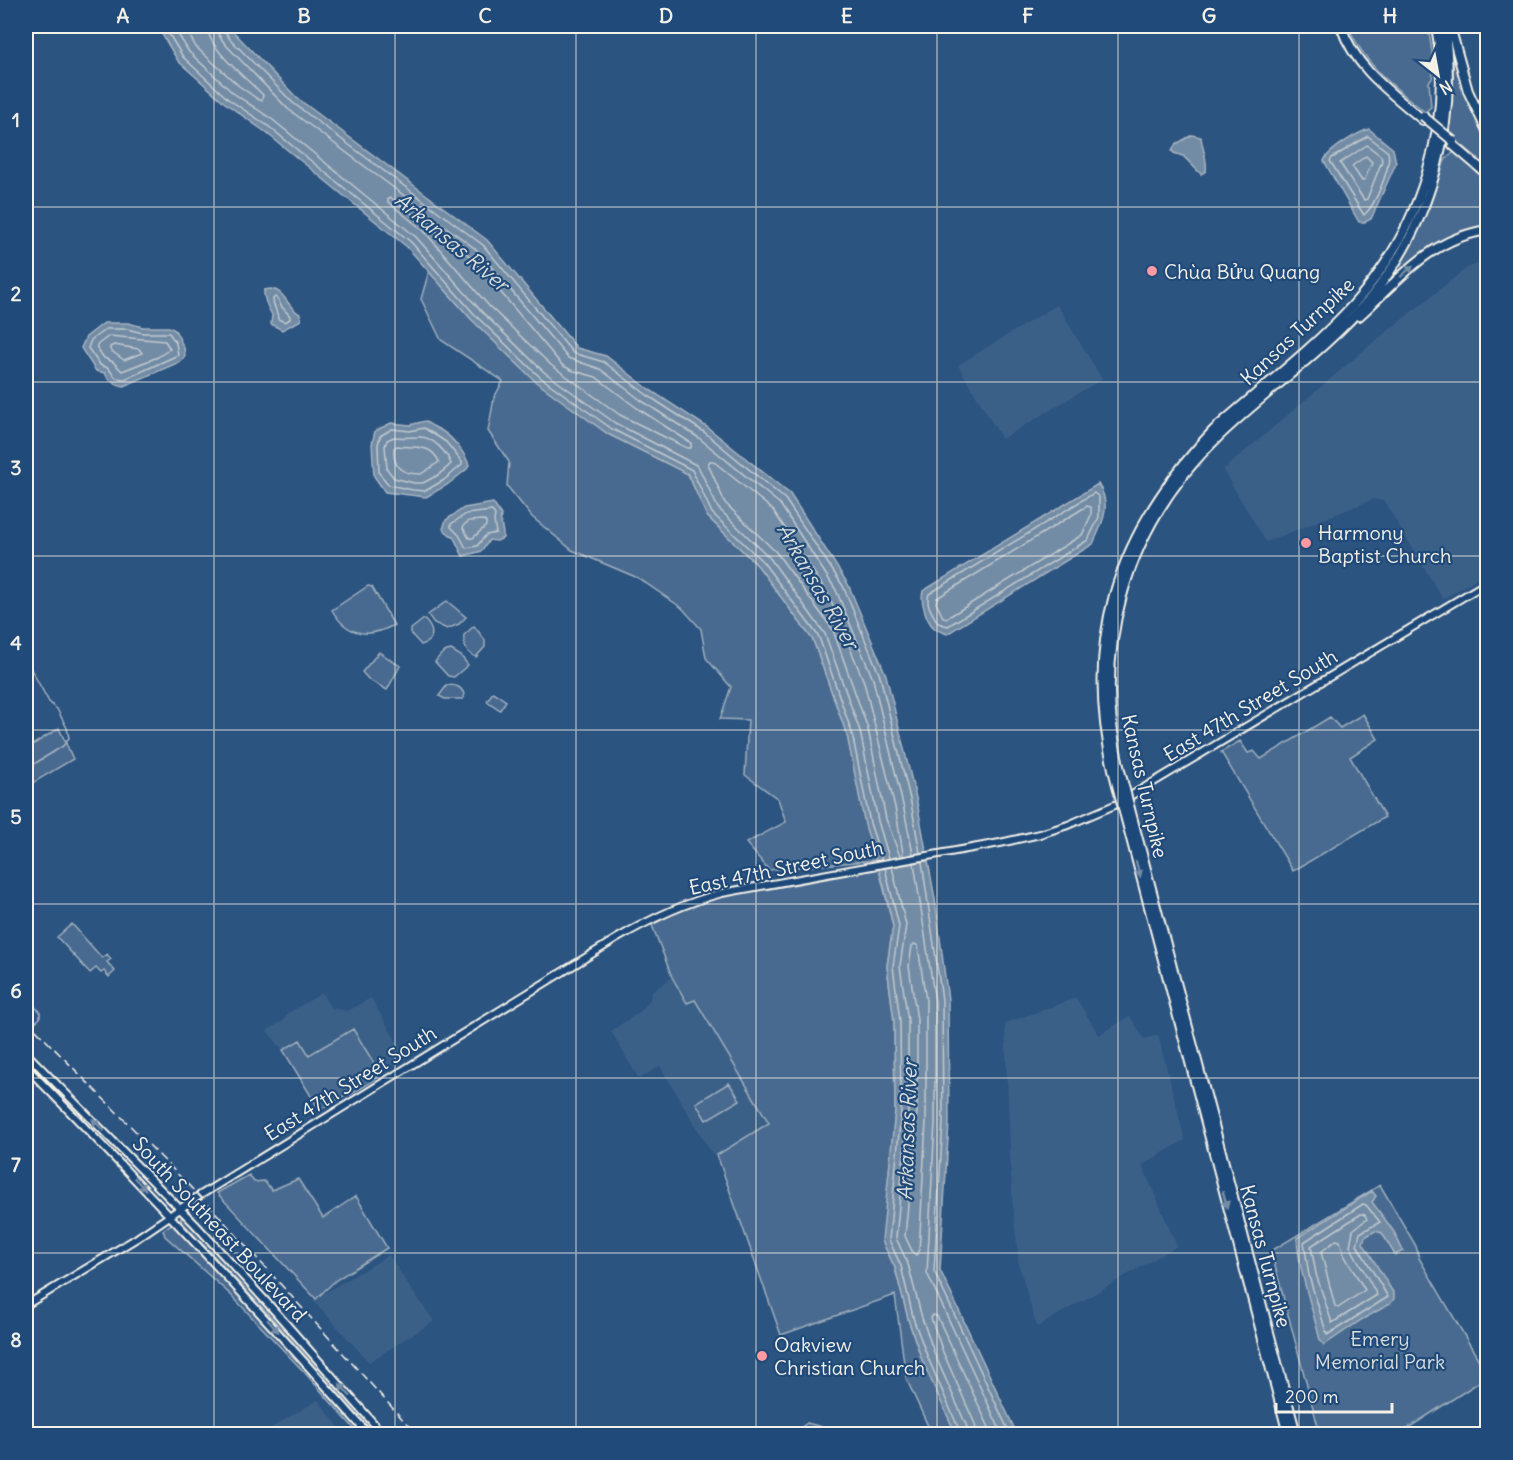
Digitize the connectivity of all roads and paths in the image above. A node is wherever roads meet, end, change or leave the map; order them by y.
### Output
1 (1343, 26) edge
2 (1434, 26) edge
3 (1444, 26) edge
4 (1450, 26) edge
5 (1488, 133) edge
6 (1453, 143) junction
7 (1488, 170) edge
8 (1488, 175) edge
9 (1488, 230) edge
10 (1316, 351) junction
11 (1216, 434) junction
12 (1488, 582) edge
13 (1127, 811) junction
14 (26, 1053) edge
15 (26, 1067) edge
16 (181, 1209) junction
17 (170, 1216) junction
18 (26, 1305) edge
19 (368, 1434) edge
20 (383, 1434) edge
21 (1288, 1434) edge
22 (1296, 1434) edge

1 - 6 highway, bridge
2 - 11 highway, Kansas Turnpike
3 - 10 highway, Kansas Turnpike
4 - 5 highway
6 - 7 highway
6 - 8 highway
10 -> 9 highway
10 - 11 highway, Kansas Turnpike
11 - 13 highway, Kansas Turnpike, bridge
12 - 16 main road, East 47th Street South
13 -> 21 highway, Kansas Turnpike
13 - 22 highway, Kansas Turnpike
16 -> 14 main road, South Southeast Boulevard
15 -> 17 main road, South Southeast Boulevard
16 - 17 main road, East 47th Street South
20 -> 16 main road, South Southeast Boulevard
17 - 18 main road, East 47th Street South
17 -> 19 main road, South Southeast Boulevard

